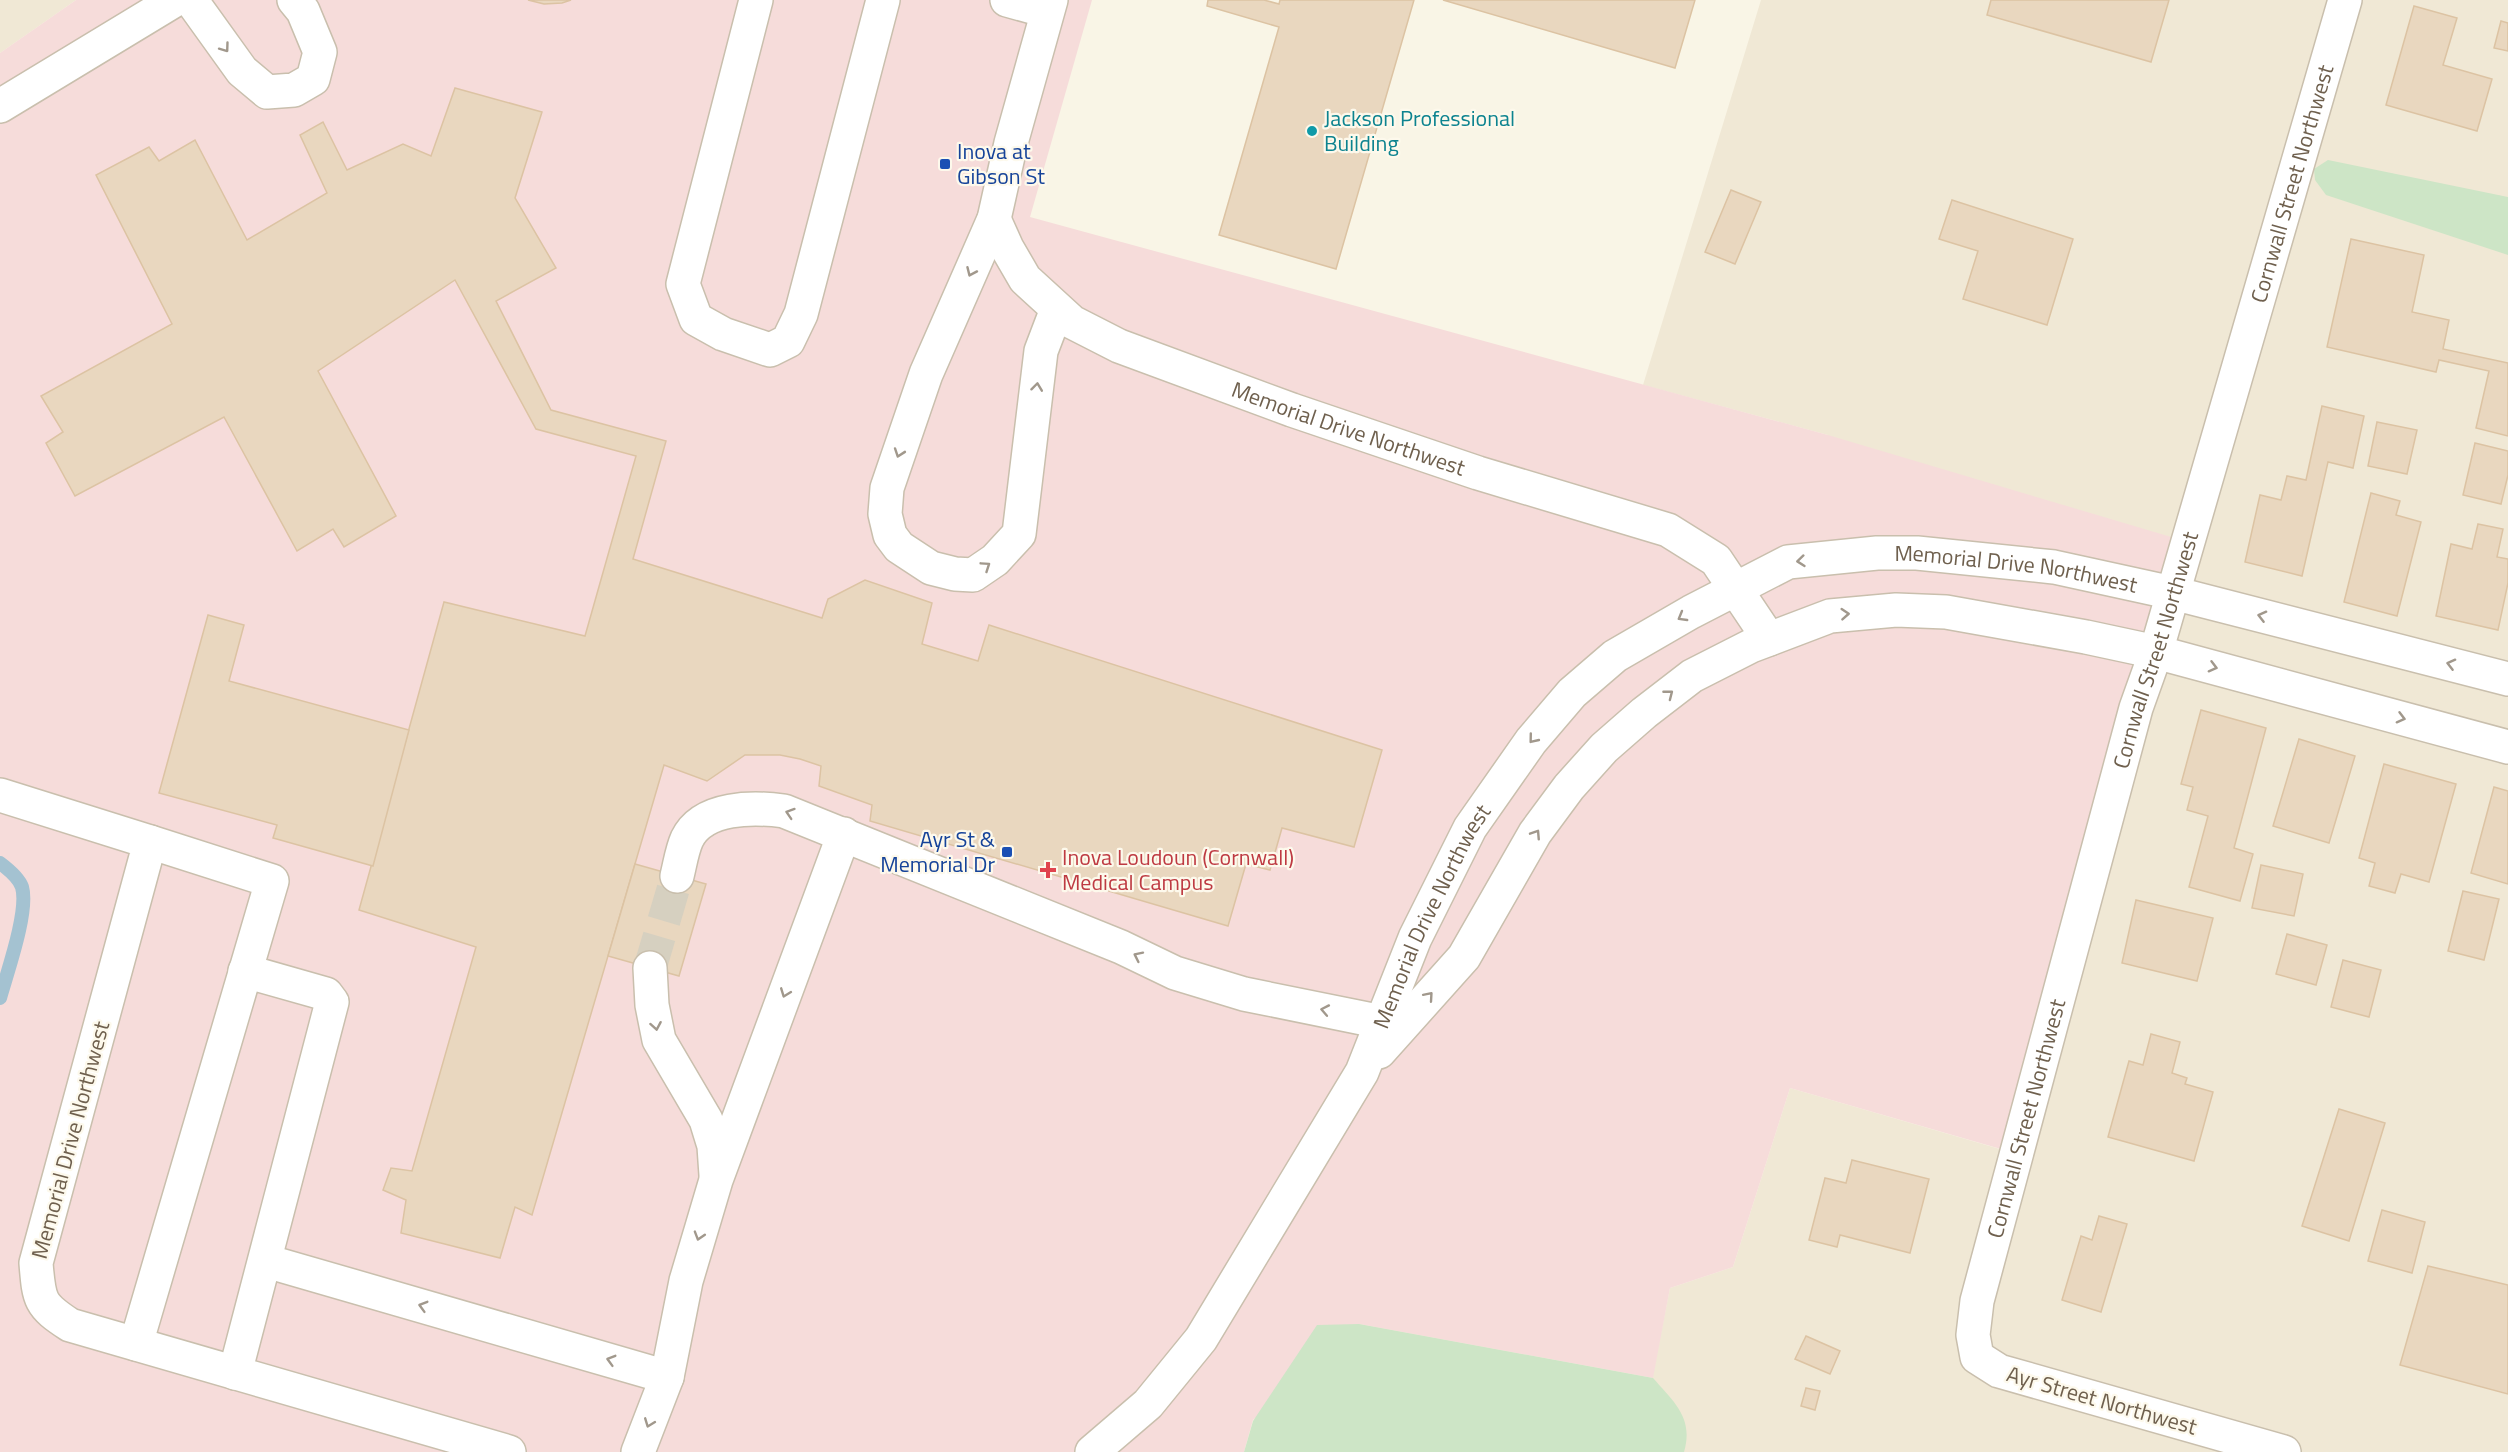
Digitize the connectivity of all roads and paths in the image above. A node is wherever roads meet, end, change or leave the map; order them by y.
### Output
1 (175, 0) edge
2 (191, 0) edge
3 (294, 0) edge
4 (756, 0) edge
5 (884, 0) edge
6 (1007, 0) edge
7 (2345, 0) edge
8 (1049, 6) edge
9 (0, 106) edge
10 (994, 219) junction
11 (1056, 309) junction
12 (1734, 590) junction
13 (2173, 593) junction
14 (1769, 639) junction
15 (2156, 652) junction
16 (2508, 679) edge
17 (2508, 747) edge
18 (0, 795) edge
19 (844, 834) junction
20 (150, 842) junction
21 (677, 876) tunnel mouth
22 (650, 968) tunnel mouth
23 (245, 971) junction
24 (1391, 1026) junction
25 (716, 1179) junction
26 (266, 1261) junction
27 (1977, 1301) joint
28 (136, 1344) junction
29 (235, 1373) junction
30 (667, 1377) junction
31 (508, 1452) edge
32 (638, 1452) edge
33 (1092, 1452) edge
34 (2284, 1452) edge

1 - 9 street
2 -> 3 street
4 - 5 street
6 - 8 street
7 - 13 street, Cornwall Street Northwest
8 - 10 street
10 - 11 street, Memorial Drive Northwest
10 -> 11 street
11 - 12 street, Memorial Drive Northwest
13 -> 12 street, Memorial Drive Northwest
12 - 14 street, Memorial Drive Northwest
12 -> 24 street, Memorial Drive Northwest
13 - 15 street, Cornwall Street Northwest
16 -> 13 street, Memorial Drive Northwest
14 -> 15 street, Memorial Drive Northwest
24 -> 14 street, Memorial Drive Northwest
15 -> 17 street, Memorial Drive Northwest
15 - 27 street, Cornwall Street Northwest
18 - 20 street
19 -> 21 street
24 -> 19 street
19 -> 25 street
20 - 23 street
20 - 28 street, Memorial Drive Northwest
22 -> 25 street
23 - 26 street
23 - 28 street
24 - 33 street, Memorial Drive Northwest
25 -> 30 street
26 - 29 street
30 -> 26 street
27 - 34 street, Ayr Street Northwest
28 - 29 street, Memorial Drive Northwest
29 - 31 street, Memorial Drive Northwest
30 -> 32 street

